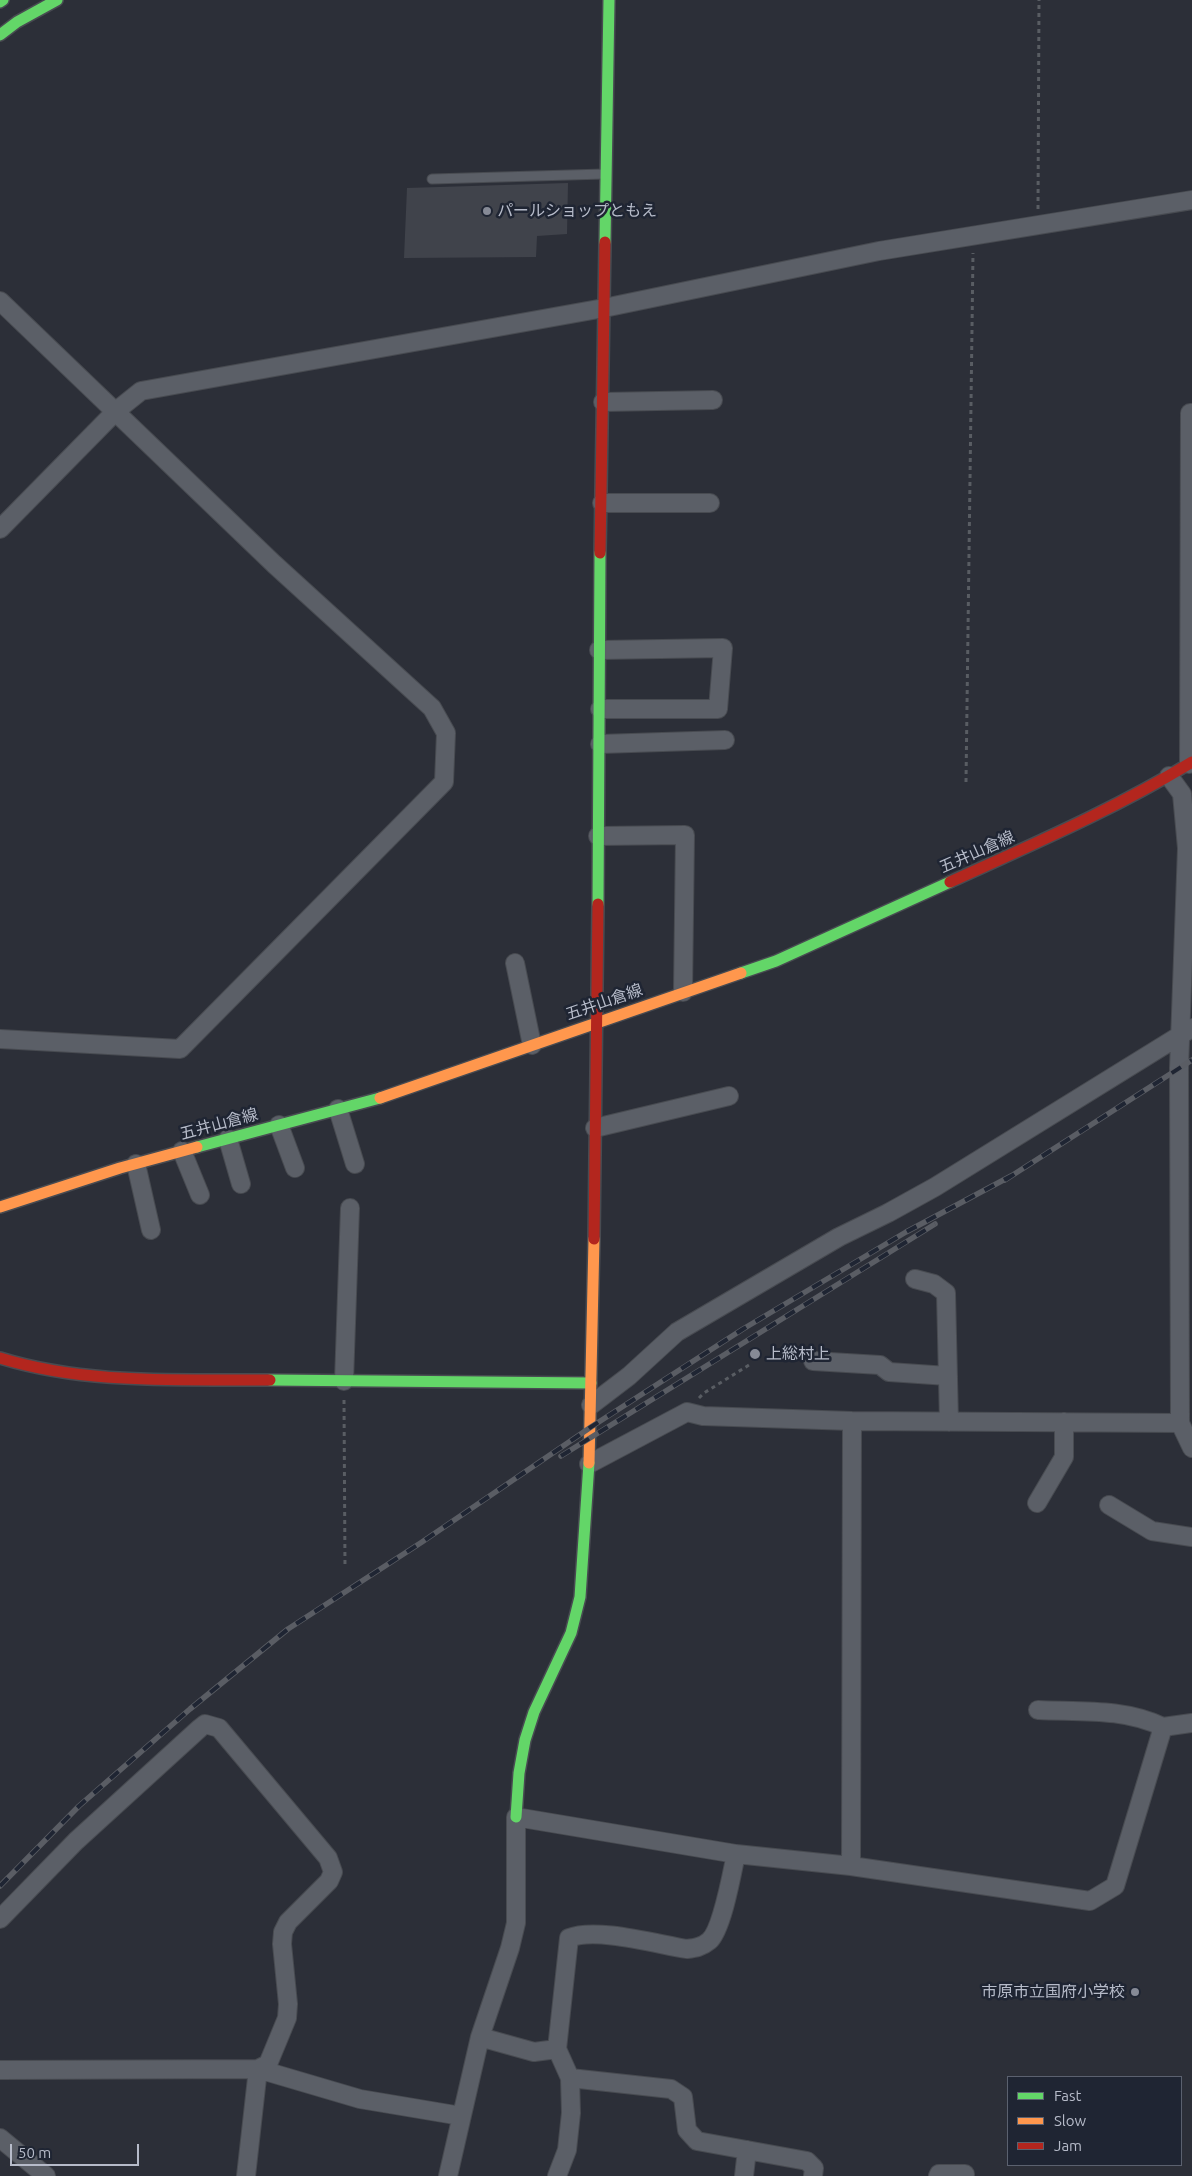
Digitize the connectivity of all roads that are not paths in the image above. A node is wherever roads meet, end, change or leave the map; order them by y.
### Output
1 (57, 0) edge
2 (609, 0) edge
3 (0, 35) edge
4 (606, 174) junction
5 (432, 179) dead end
6 (1192, 200) edge
7 (0, 301) edge
8 (604, 308) junction
9 (712, 400) dead end
10 (603, 402) junction
11 (116, 411) junction
12 (1192, 413) edge
13 (1191, 486) edge
14 (602, 503) junction
15 (710, 503) dead end
16 (0, 528) edge
17 (1190, 560) edge
18 (599, 650) junction
19 (600, 709) junction
20 (725, 740) dead end
21 (600, 744) junction
22 (1190, 763) edge
23 (1169, 776) junction
24 (598, 836) junction
25 (1190, 847) edge
26 (515, 964) dead end
27 (683, 992) junction
28 (597, 1022) junction
29 (1186, 1032) edge
30 (0, 1039) edge
31 (532, 1045) junction
32 (729, 1096) dead end
33 (338, 1109) junction
34 (279, 1125) junction
35 (595, 1128) junction
36 (228, 1139) junction
37 (182, 1151) junction
38 (136, 1164) junction
39 (355, 1164) dead end
40 (295, 1168) dead end
41 (240, 1184) dead end
42 (200, 1194) dead end
43 (0, 1207) edge
44 (350, 1208) dead end
45 (151, 1230) dead end
46 (915, 1279) dead end
47 (0, 1358) edge
48 (813, 1361) dead end
49 (948, 1376) junction
50 (344, 1381) junction
51 (591, 1382) junction
52 (591, 1405) junction
53 (852, 1421) junction
54 (949, 1422) junction
55 (1064, 1422) junction
56 (1180, 1423) junction
57 (1192, 1448) edge
58 (589, 1464) junction
59 (1037, 1504) dead end
60 (1109, 1505) dead end
61 (1192, 1537) edge
62 (1038, 1710) dead end
63 (1192, 1723) edge
64 (1163, 1727) junction
65 (516, 1817) junction
66 (736, 1854) junction
67 (851, 1866) junction
68 (0, 1919) edge
69 (480, 2037) junction
70 (557, 2049) junction
71 (258, 2069) junction
72 (0, 2070) edge
73 (570, 2078) junction
74 (461, 2116) junction
75 (0, 2138) edge
76 (747, 2150) junction
77 (965, 2174) dead end
78 (46, 2176) edge
79 (246, 2176) edge
80 (448, 2176) edge
81 (557, 2176) edge
82 (744, 2176) edge
83 (812, 2176) edge
84 (938, 2176) edge

1 - 3 street
2 - 4 street
4 - 5 lane
4 - 8 street
6 - 8 street
7 - 11 street
8 - 10 street
8 - 11 street
9 - 10 street
10 - 14 street
11 - 16 street
11 - 30 street
12 - 13 street
13 - 17 street
14 - 15 street
14 - 18 street
17 - 22 street
18 - 19 street
18 - 19 street
19 - 21 street
20 - 21 street
21 - 24 street
22 - 23 street, 五井山倉線
23 - 25 street
23 - 27 street, 五井山倉線
24 - 27 street
24 - 28 street
25 - 29 street
26 - 31 street
27 - 28 street, 五井山倉線
28 - 31 street, 五井山倉線
28 - 35 street
29 - 52 street
29 - 56 street
31 - 33 street, 五井山倉線
32 - 35 street
33 - 34 street, 五井山倉線
33 - 39 street
34 - 36 street, 五井山倉線
34 - 40 street
35 - 51 street
36 - 37 street, 五井山倉線
36 - 41 street
37 - 38 street, 五井山倉線
37 - 42 street
38 - 43 street, 五井山倉線
38 - 45 street
44 - 50 street
46 - 49 street
47 - 50 street
48 - 49 street
49 - 54 street
50 - 51 street
51 - 52 street
52 - 58 street
53 - 54 street
53 - 58 street
53 - 67 street
54 - 55 street
55 - 56 street
55 - 59 street
56 - 57 street
58 - 65 street
60 - 61 street
62 - 64 street
63 - 64 street
64 - 67 street
65 - 66 street
65 - 69 street
66 - 67 street
66 - 70 street
68 - 71 street
69 - 70 street
69 - 74 street
70 - 73 street
71 - 72 street
71 - 74 street
71 - 79 street
73 - 76 street
73 - 81 street
74 - 80 street
75 - 78 street
76 - 82 street
76 - 83 street
77 - 84 street

